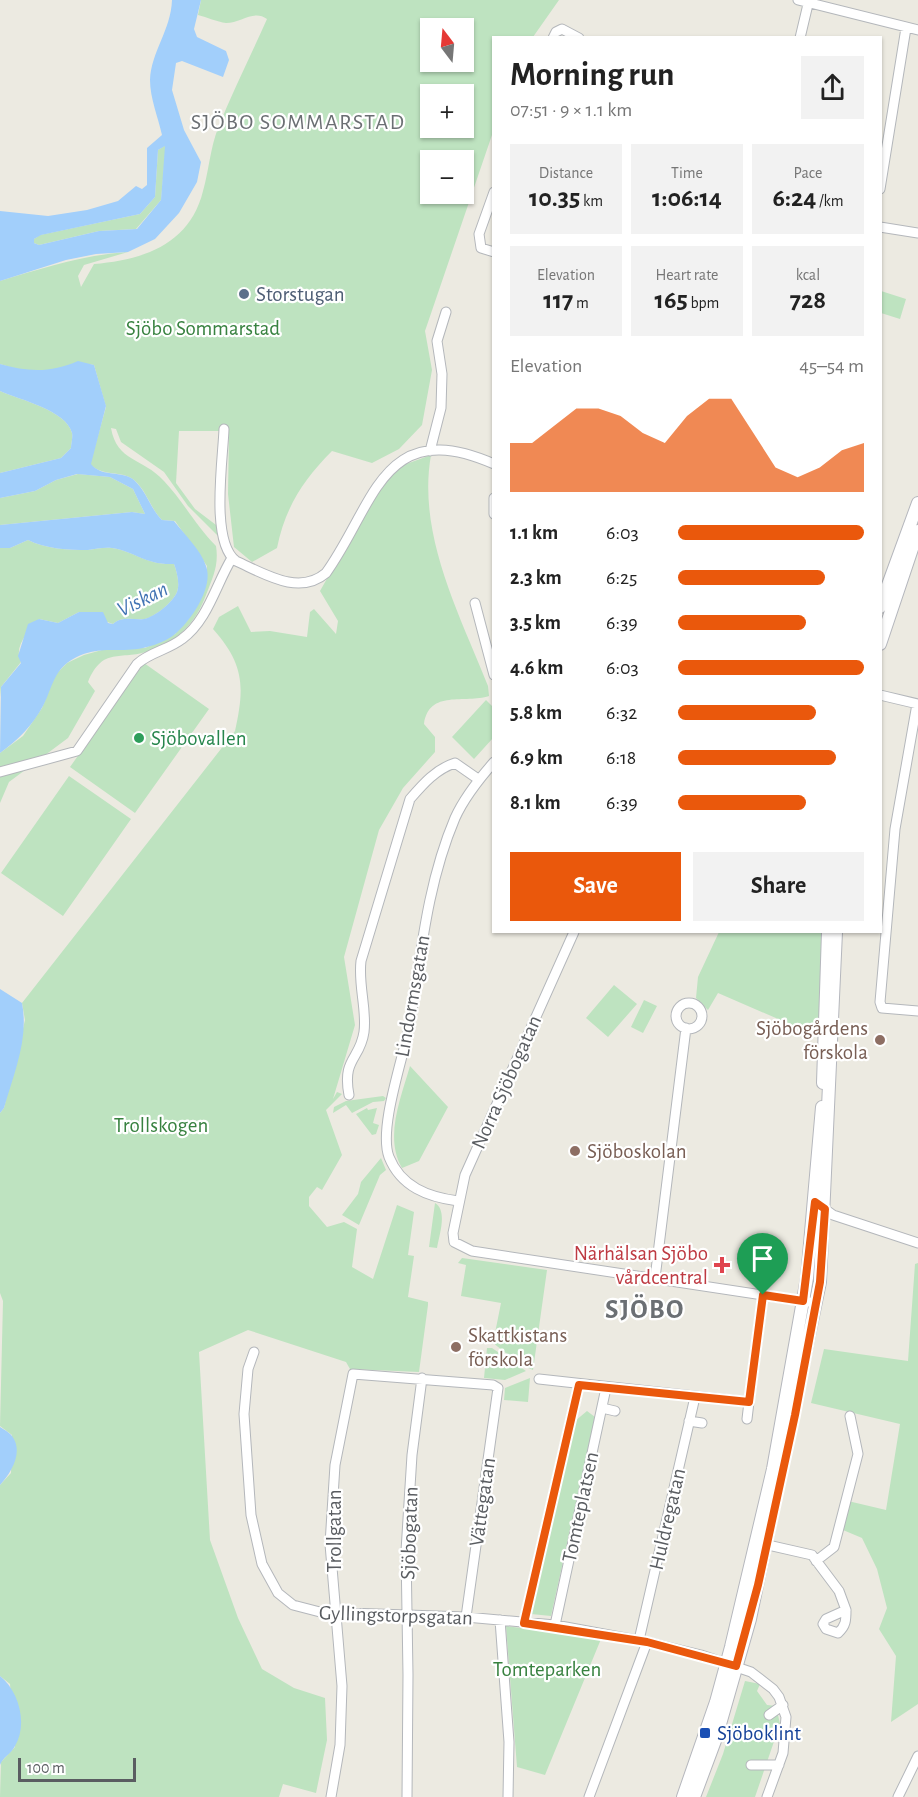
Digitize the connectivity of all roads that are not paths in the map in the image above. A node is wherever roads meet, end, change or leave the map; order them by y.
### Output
1 (805, 1) edge
2 (906, 28) junction
3 (918, 30) edge
4 (554, 36) edge
5 (575, 36) edge
6 (800, 36) edge
7 (882, 177) edge
8 (492, 198) edge
9 (882, 227) edge
10 (918, 233) edge
11 (492, 251) edge
12 (446, 312) dead end
13 (225, 429) dead end
14 (430, 451) junction
15 (492, 463) edge
16 (918, 503) edge
17 (918, 531) edge
18 (232, 558) junction
19 (882, 602) edge
20 (475, 603) dead end
21 (882, 638) edge
22 (492, 667) edge
23 (882, 695) edge
24 (917, 704) edge
25 (492, 764) edge
26 (0, 772) edge
27 (478, 780) junction
28 (574, 933) edge
29 (828, 933) edge
30 (836, 933) edge
31 (918, 1011) edge
32 (686, 1028) dead end
33 (349, 1095) dead end
34 (458, 1201) junction
35 (820, 1205) junction
36 (918, 1243) edge
37 (655, 1278) junction
38 (763, 1295) junction
39 (803, 1301) junction
40 (816, 1303) junction
41 (254, 1352) dead end
42 (422, 1378) junction
43 (539, 1379) dead end
44 (579, 1385) junction
45 (606, 1388) junction
46 (695, 1397) junction
47 (749, 1402) junction
48 (602, 1408) junction
49 (615, 1411) dead end
50 (850, 1416) dead end
51 (747, 1419) dead end
52 (702, 1423) dead end
53 (685, 1426) junction
54 (761, 1543) junction
55 (816, 1561) junction
56 (846, 1610) dead end
57 (336, 1612) junction
58 (407, 1614) junction
59 (466, 1617) junction
60 (500, 1620) junction
61 (524, 1623) junction
62 (555, 1626) junction
63 (643, 1641) junction
64 (731, 1665) junction
65 (783, 1705) junction
66 (769, 1714) dead end
67 (918, 1756) edge
68 (751, 1765) dead end
69 (779, 1765) junction
70 (332, 1797) edge
71 (407, 1797) edge
72 (508, 1797) edge
73 (589, 1797) edge
74 (682, 1797) edge
75 (694, 1797) edge
76 (767, 1797) edge
77 (897, 1797) edge

1 - 2 street
1 - 6 street
2 - 3 street
2 - 7 street
4 - 5 street
8 - 11 street
9 - 10 street
12 - 14 street
13 - 18 street
14 - 15 street
14 - 18 street
16 - 19 street
17 - 21 street
18 - 26 street
20 - 22 street
23 - 24 street
24 - 31 street
25 - 27 street, Lindormsgatan
27 - 33 street
27 - 34 street, Lindormsgatan
28 - 34 street, Norra Sjöbogatan
29 - 35 street
30 - 35 street
32 - 37 street
34 - 37 street, Norra Sjöbogatan
35 - 36 street
35 - 39 street
35 - 40 street
37 - 38 street
38 - 39 street
38 - 47 street
39 - 40 street
39 - 54 street
40 - 54 street
41 - 57 street, Gyllingstorpsgatan
42 - 57 street, Trollgatan
42 - 58 street, Sjöbogatan
42 - 59 street, Vättegatan
43 - 44 street
44 - 45 street
44 - 61 street, Tomteplatsen
45 - 46 street
45 - 48 street, Tomteplatsen
46 - 47 street
46 - 53 street, Huldregatan
47 - 51 street
48 - 49 street
48 - 62 street, Tomteplatsen
50 - 55 street
52 - 53 street
53 - 63 street, Huldregatan
54 - 55 street
54 - 64 street
55 - 56 street
57 - 58 street, Gyllingstorpsgatan
57 - 70 street, Trollgatan
58 - 59 street, Gyllingstorpsgatan
58 - 71 street, Sjöbogatan
59 - 60 street, Gyllingstorpsgatan
60 - 61 street, Gyllingstorpsgatan
60 - 72 street
61 - 62 street, Gyllingstorpsgatan
62 - 63 street, Gyllingstorpsgatan
63 - 64 street, Gyllingstorpsgatan
63 - 73 street, Huldregatan
64 - 65 street, Gyllingstorpsgatan
64 - 74 street
64 - 75 street
65 - 66 street
65 - 69 street
67 - 77 street
68 - 69 street
69 - 76 street

